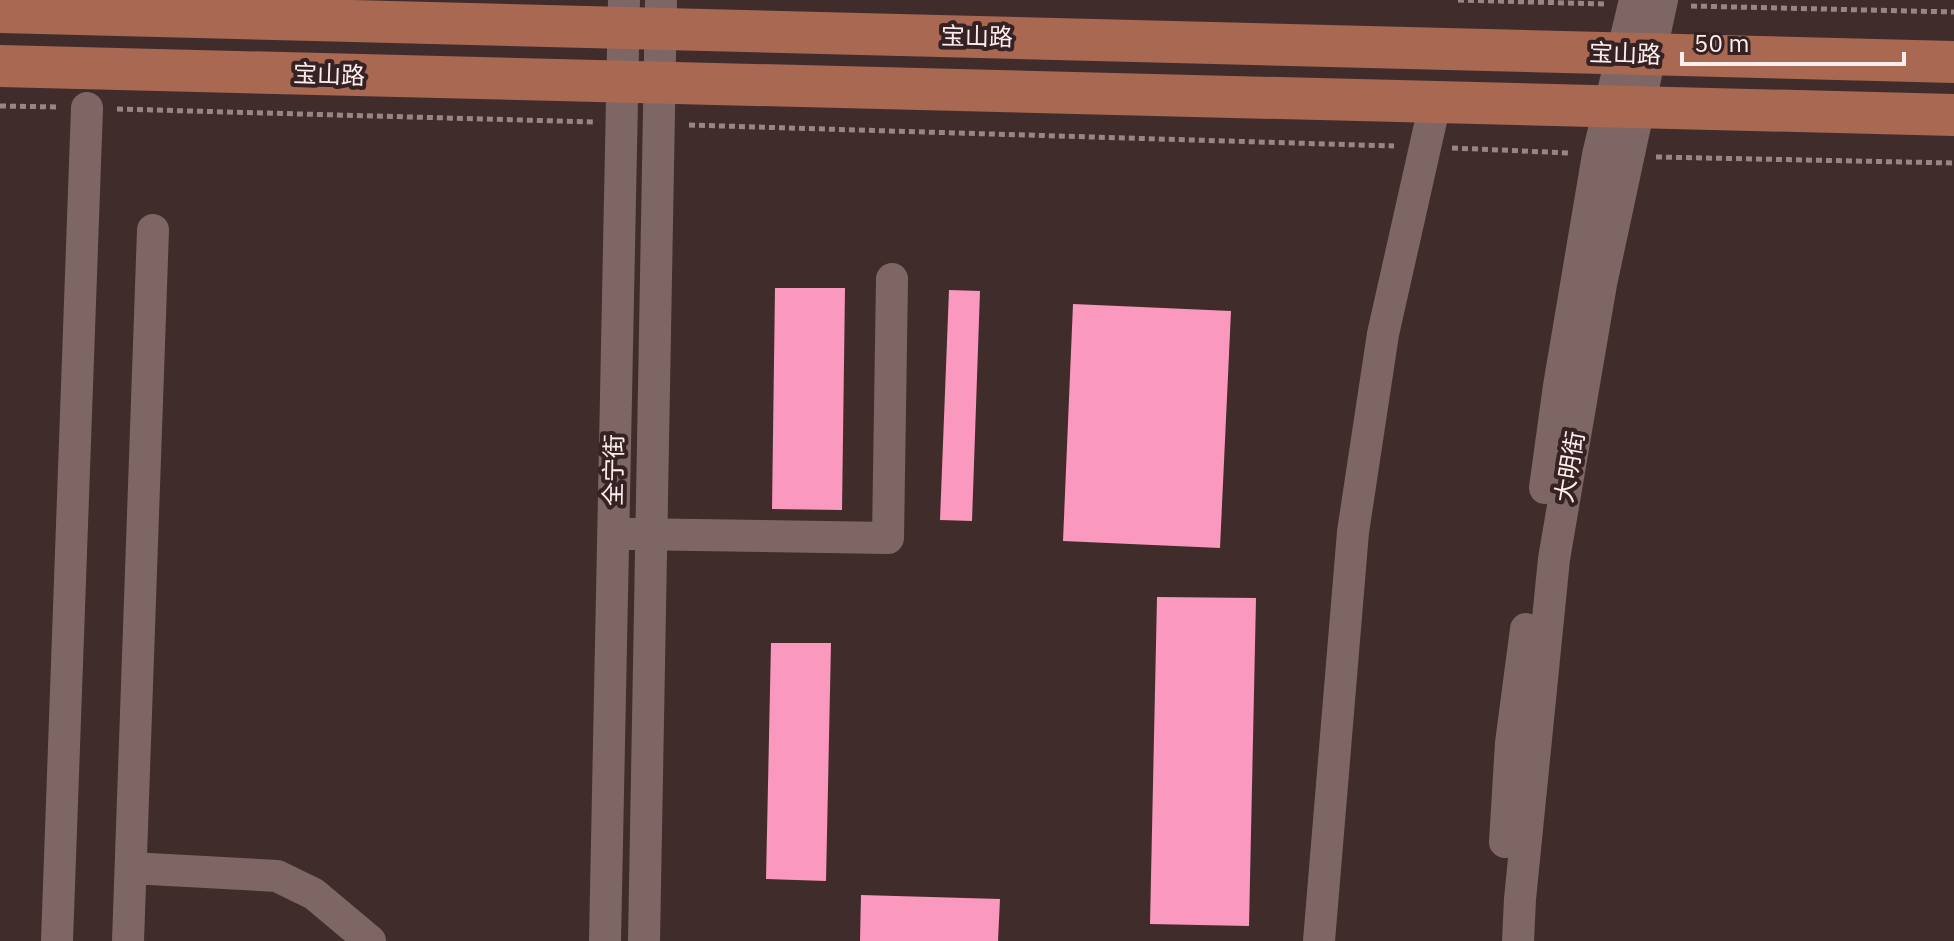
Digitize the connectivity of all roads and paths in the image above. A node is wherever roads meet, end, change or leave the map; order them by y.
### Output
1 (1458, 0) edge
2 (1648, 2) edge
3 (0, 12) edge
4 (1954, 12) edge
5 (642, 14) edge
6 (1637, 54) junction
7 (1954, 62) edge
8 (0, 66) edge
9 (640, 103) junction
10 (1435, 103) junction
11 (1625, 105) junction
12 (0, 106) edge
13 (87, 108) junction
14 (1954, 115) edge
15 (1426, 147) junction
16 (1613, 156) junction
17 (1954, 163) edge
18 (153, 230) dead end
19 (892, 279) dead end
20 (613, 533) junction
21 (650, 534) junction
22 (131, 868) junction
23 (57, 941) edge
24 (128, 941) edge
25 (370, 941) edge
26 (605, 941) edge
27 (644, 941) edge
28 (1319, 941) edge
29 (1499, 941) edge
30 (1518, 941) edge

1 - 2 path
2 - 4 path
2 - 6 street, 大明街
3 - 5 main road, 宝山路
5 - 6 main road, 宝山路
5 - 9 street, 全宁街
6 - 7 main road, 宝山路
6 - 11 street, 大明街
8 - 9 main road, 宝山路
9 - 10 main road, 宝山路
9 - 13 path
9 - 15 path
9 - 20 street, 全宁街
9 - 21 street, 全宁街
10 - 11 main road, 宝山路
10 - 15 street
11 - 14 main road, 宝山路
11 - 16 street, 大明街
12 - 13 path
13 - 23 street
15 - 16 path
15 - 28 street
16 - 17 path
16 - 29 street, 大明街
16 - 30 street, 大明街
18 - 22 street
19 - 21 street
20 - 21 street
20 - 26 street, 全宁街
21 - 27 street, 全宁街
22 - 24 street
22 - 25 street

